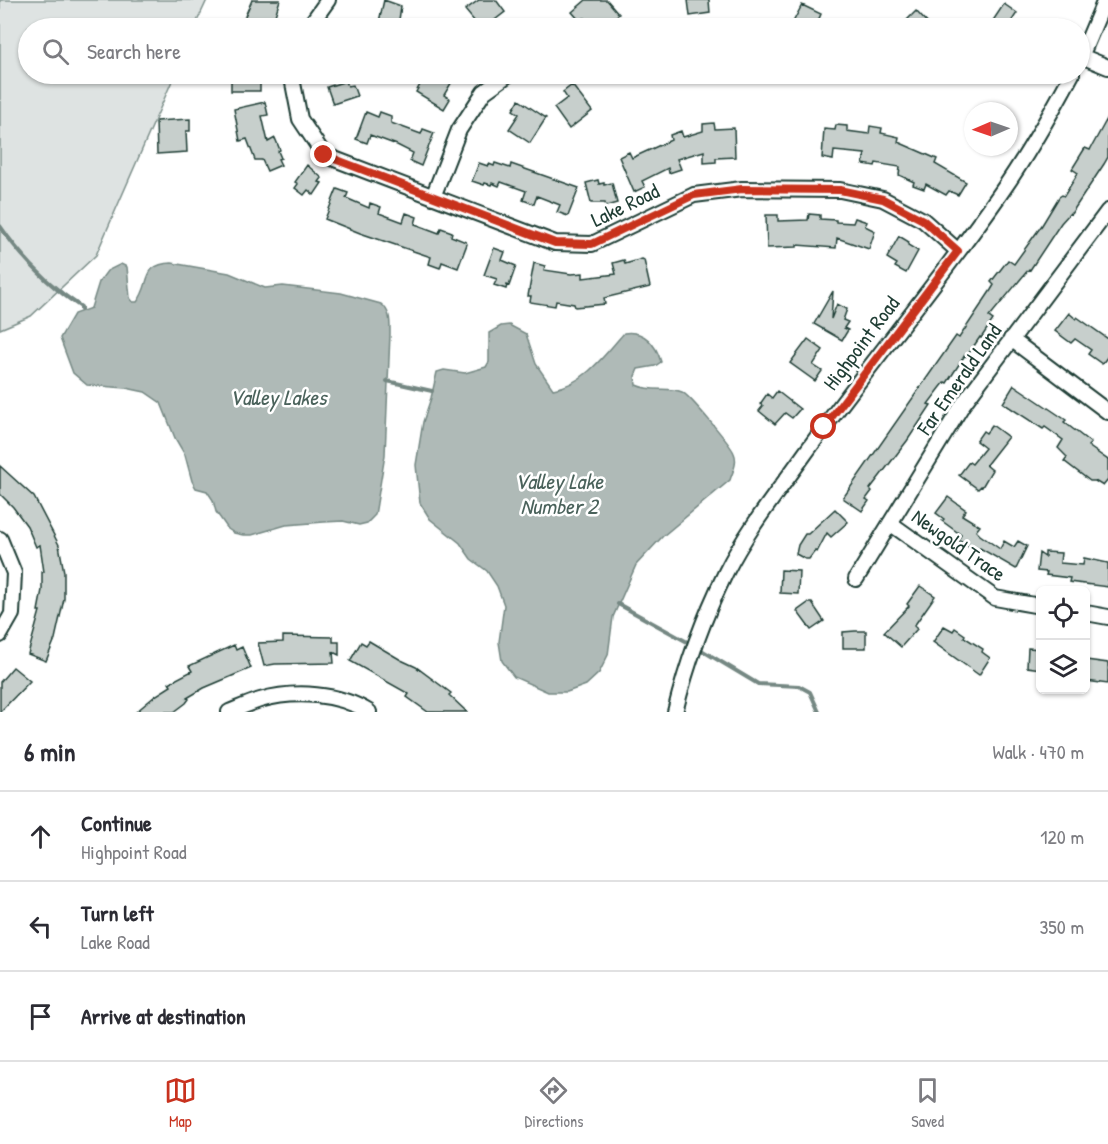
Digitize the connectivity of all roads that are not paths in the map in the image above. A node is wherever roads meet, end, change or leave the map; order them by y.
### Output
1 (328, 0) edge
2 (1105, 0) edge
3 (315, 18) edge
4 (1090, 35) edge
5 (1090, 61) edge
6 (1108, 67) edge
7 (293, 84) edge
8 (496, 84) edge
9 (1066, 84) edge
10 (433, 197) junction
11 (1108, 212) edge
12 (958, 251) junction
13 (1011, 339) junction
14 (1108, 412) edge
15 (890, 523) junction
16 (0, 539) edge
17 (856, 579) dead end
18 (1036, 605) edge
19 (1090, 615) edge
20 (1108, 617) edge
21 (0, 635) edge
22 (229, 712) edge
23 (369, 712) edge
24 (675, 712) edge

1 - 3 street
2 - 4 street
5 - 6 street
7 - 10 street, Lake Road
8 - 10 street
9 - 12 street, Highpoint Road
10 - 12 street, Lake Road
11 - 13 street, Far Emerald Land
12 - 24 street, Highpoint Road
13 - 14 street
13 - 15 street, Far Emerald Land
15 - 17 street, Far Emerald Land
15 - 18 street, Newgold Trace
16 - 21 street
19 - 20 street
22 - 23 street

